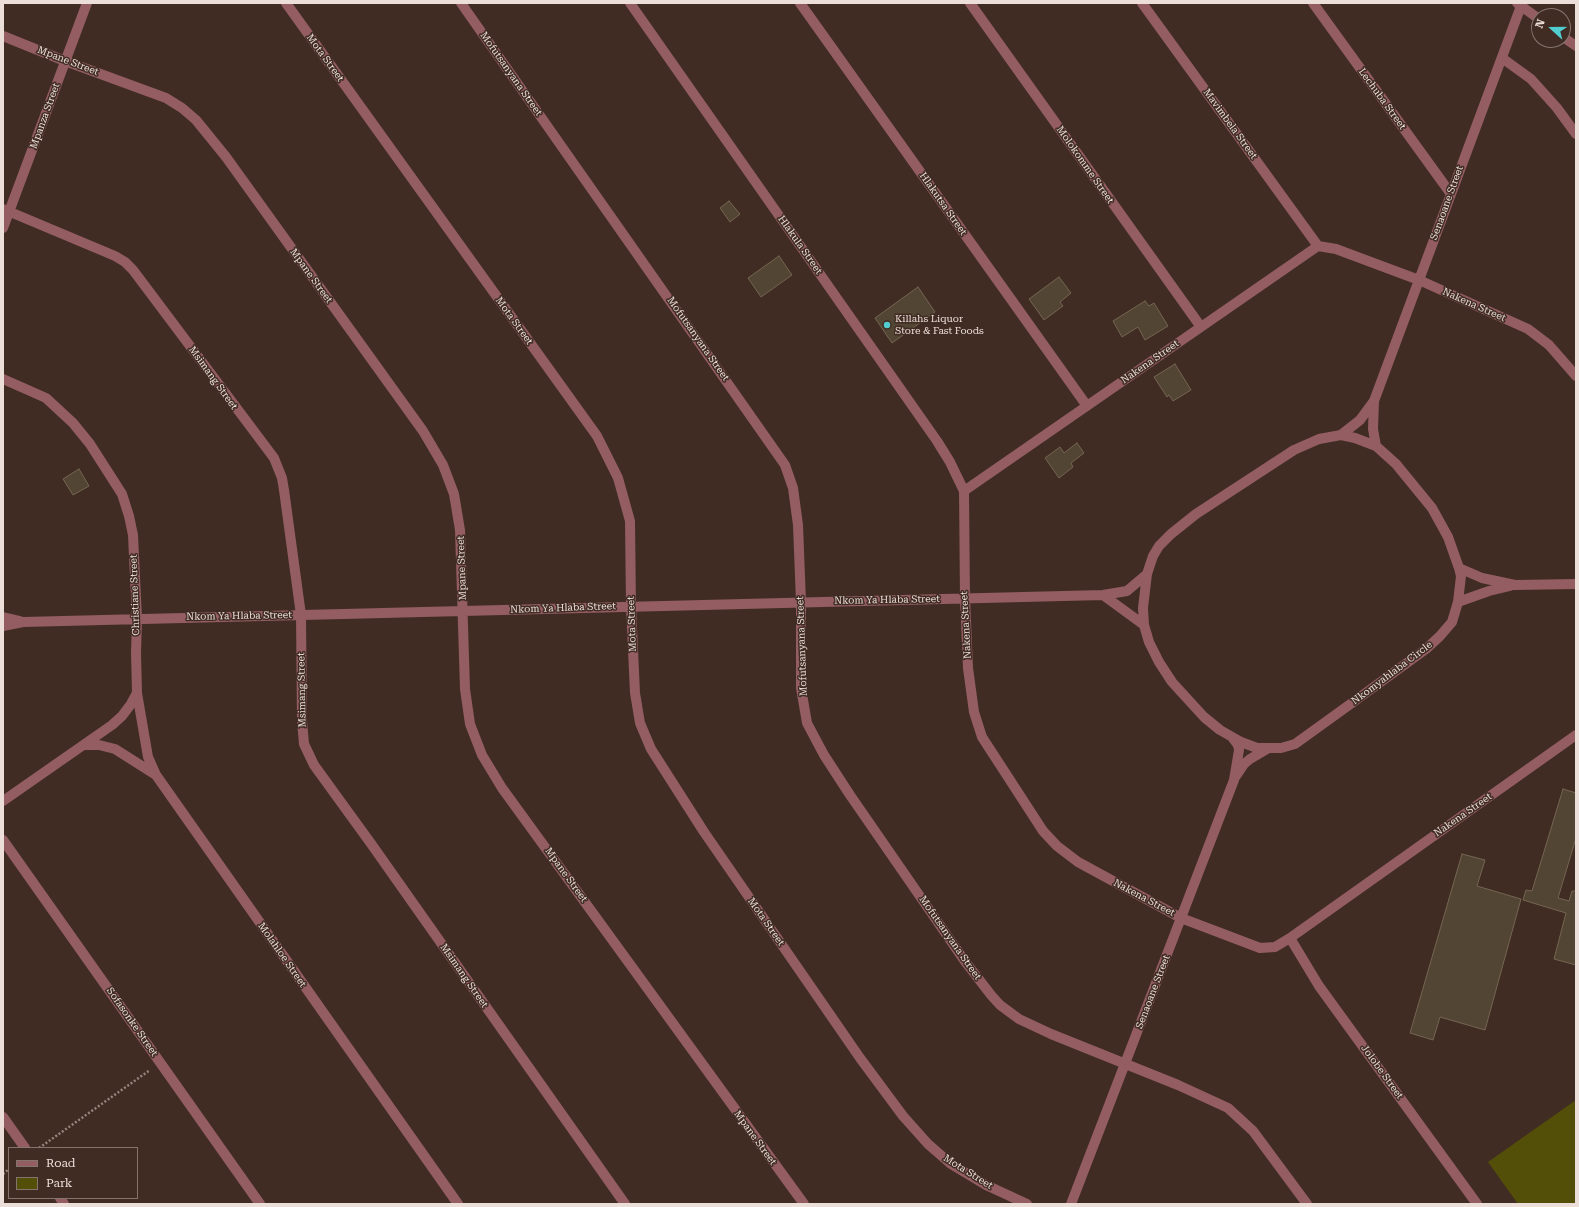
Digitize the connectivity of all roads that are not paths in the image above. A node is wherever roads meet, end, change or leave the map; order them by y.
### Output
1 (87, 3) edge
2 (286, 3) edge
3 (461, 3) edge
4 (630, 3) edge
5 (800, 3) edge
6 (970, 3) edge
7 (1142, 3) edge
8 (1313, 3) edge
9 (1519, 4) edge
10 (1531, 13) edge
11 (3, 36) edge
12 (1502, 58) junction
13 (65, 61) junction
14 (1576, 134) edge
15 (1451, 194) junction
16 (6, 211) edge
17 (3, 228) edge
18 (1318, 246) junction
19 (1419, 280) junction
20 (1201, 327) junction
21 (1576, 376) edge
22 (3, 379) edge
23 (1374, 401) junction
24 (1087, 406) junction
25 (1341, 435) junction
26 (1376, 446) junction
27 (964, 491) junction
28 (1459, 568) junction
29 (1148, 574) junction
30 (1576, 584) edge
31 (1515, 585) junction
32 (1103, 595) junction
33 (965, 598) junction
34 (801, 602) junction
35 (1458, 602) junction
36 (631, 606) junction
37 (463, 611) junction
38 (301, 615) junction
39 (3, 617) edge
40 (138, 619) junction
41 (23, 622) junction
42 (1144, 625) junction
43 (3, 626) edge
44 (137, 692) junction
45 (1576, 735) edge
46 (1232, 737) junction
47 (84, 745) junction
48 (1267, 749) junction
49 (156, 775) junction
50 (1234, 780) junction
51 (3, 801) edge
52 (3, 840) edge
53 (1181, 918) junction
54 (1290, 938) junction
55 (1125, 1064) junction
56 (3, 1117) edge
57 (24, 1147) edge
58 (260, 1204) edge
59 (458, 1204) edge
60 (625, 1204) edge
61 (804, 1204) edge
62 (1027, 1204) edge
63 (1071, 1204) edge
64 (1307, 1204) edge
65 (1477, 1204) edge

1 - 13 street, Mpanza Street
2 - 36 street, Mota Street
3 - 34 street, Mofutsanyana Street
4 - 27 street, Hlakula Street
5 - 24 street, Hlakutsa Street
6 - 20 street, Molokomme Street
7 - 18 street, Mavimbela Street
8 - 15 street, Lechuba Street
9 - 10 street
9 - 12 street, Senaoane Street
11 - 13 street, Mpane Street
12 - 14 street
12 - 15 street, Senaoane Street
13 - 16 street, Mpanza Street
13 - 37 street, Mpane Street
15 - 19 street, Senaoane Street
16 - 17 street, Mpanza Street
16 - 38 street, Msimang Street
18 - 19 street, Nakena Street
18 - 20 street, Nakena Street
19 - 21 street, Nakena Street
19 - 23 street, Senaoane Street
20 - 24 street, Nakena Street
22 - 40 street, Christiane Street
23 - 25 street, Senaoane Street
23 - 26 street, Senaoane Street
24 - 27 street, Nakena Street
25 - 26 street, Nkomyahlaba Circle
25 - 29 street, Nkomyahlaba Circle
26 - 28 street, Nkomyahlaba Circle
27 - 33 street, Nakena Street
28 - 31 street
28 - 35 street, Nkomyahlaba Circle
29 - 32 street, Nkom Ya Hlaba Street
29 - 42 street, Nkomyahlaba Circle
30 - 31 street
31 - 35 street
32 - 33 street, Nkom Ya Hlaba Street
32 - 42 street
33 - 34 street, Nkom Ya Hlaba Street
33 - 53 street, Nakena Street
34 - 36 street, Nkom Ya Hlaba Street
34 - 55 street, Mofutsanyana Street
35 - 48 street, Nkomyahlaba Circle
36 - 37 street, Nkom Ya Hlaba Street
36 - 62 street, Mota Street
37 - 38 street, Nkom Ya Hlaba Street
37 - 61 street, Mpane Street
38 - 40 street, Nkom Ya Hlaba Street
38 - 60 street, Msimang Street
39 - 41 street, Nkom Ya Hlaba Street
40 - 41 street, Nkom Ya Hlaba Street
40 - 44 street, Christiane Street
41 - 43 street, Nkom Ya Hlaba Street
42 - 46 street, Nkomyahlaba Circle
44 - 47 street
44 - 49 street, Molahloe Street
45 - 54 street, Nakena Street
46 - 48 street, Nkomyahlaba Circle
46 - 50 street, Senaoane Street
47 - 49 street
47 - 51 street
48 - 50 street, Senaoane Street
49 - 59 street, Molahloe Street
50 - 53 street, Senaoane Street
52 - 58 street, Sofasonke Street
53 - 54 street, Nakena Street
53 - 55 street, Senaoane Street
54 - 65 street, Jolobe Street
55 - 63 street, Senaoane Street
55 - 64 street, Mofutsanyana Street
56 - 57 street

